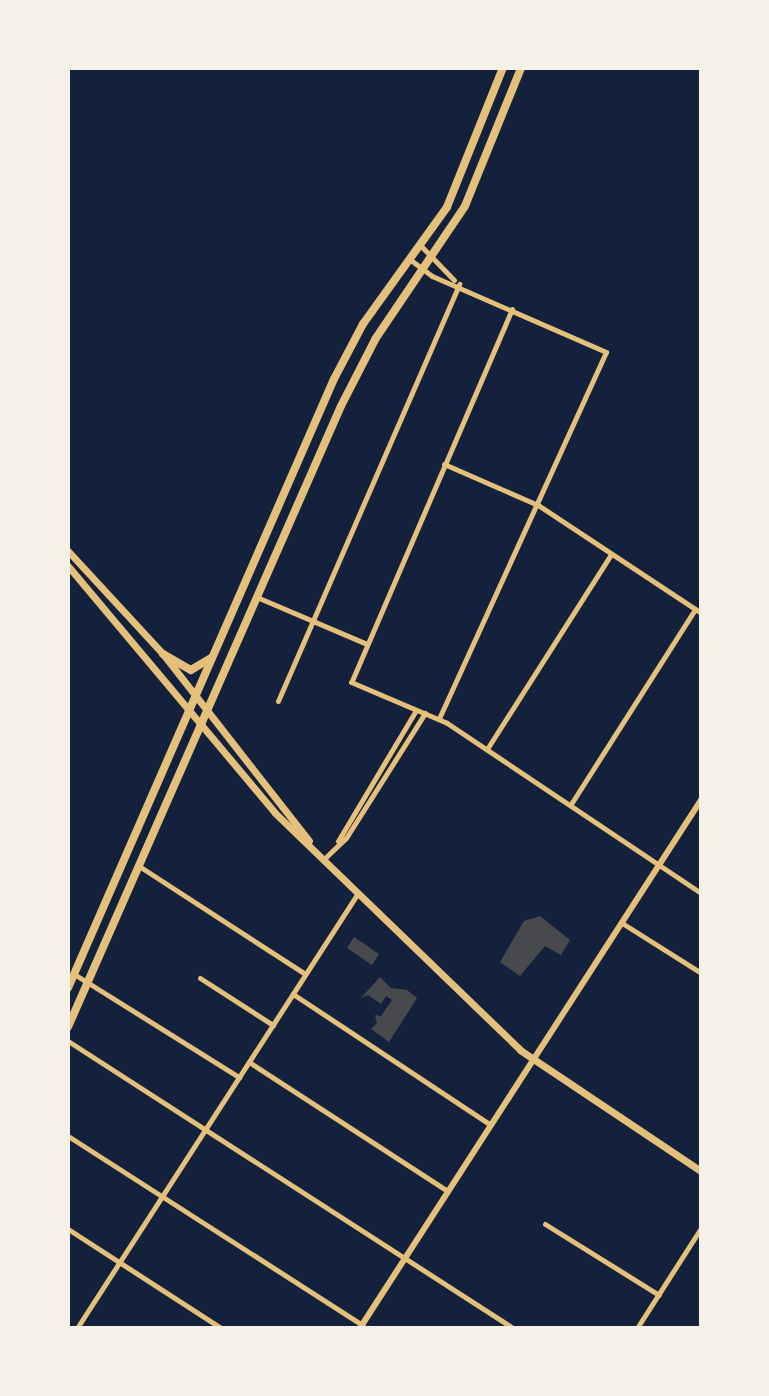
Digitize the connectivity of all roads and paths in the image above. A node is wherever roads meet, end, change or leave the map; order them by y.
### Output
1 (503, 68) edge
2 (521, 68) edge
3 (422, 247) junction
4 (434, 256) junction
5 (412, 261) junction
6 (423, 270) junction
7 (458, 284) junction
8 (512, 309) junction
9 (444, 464) junction
10 (284, 494) junction
11 (300, 500) junction
12 (538, 505) junction
13 (68, 551) edge
14 (611, 554) junction
15 (68, 566) edge
16 (259, 598) junction
17 (698, 611) edge
18 (312, 620) junction
19 (367, 644) junction
20 (163, 654) junction
21 (214, 655) junction
22 (196, 695) junction
23 (278, 701) dead end
24 (190, 710) junction
25 (416, 710) junction
26 (209, 711) junction
27 (425, 713) junction
28 (439, 719) junction
29 (203, 725) junction
30 (394, 744) junction
31 (402, 749) junction
32 (487, 749) junction
33 (364, 792) junction
34 (372, 796) junction
35 (701, 800) edge
36 (571, 804) junction
37 (338, 842) junction
38 (312, 845) junction
39 (325, 858) junction
40 (660, 863) junction
41 (142, 868) junction
42 (358, 892) junction
43 (701, 893) edge
44 (622, 923) junction
45 (701, 973) edge
46 (74, 974) junction
47 (305, 975) junction
48 (200, 978) dead end
49 (90, 981) junction
50 (68, 988) edge
51 (293, 994) junction
52 (273, 1025) junction
53 (68, 1027) edge
54 (68, 1041) edge
55 (533, 1060) junction
56 (249, 1062) junction
57 (239, 1077) junction
58 (491, 1125) junction
59 (206, 1129) junction
60 (68, 1136) edge
61 (701, 1171) edge
62 (448, 1191) junction
63 (162, 1197) junction
64 (545, 1224) dead end
65 (701, 1228) edge
66 (68, 1229) edge
67 (406, 1257) junction
68 (120, 1263) junction
69 (659, 1295) junction
70 (361, 1327) edge
71 (77, 1328) edge
72 (221, 1328) edge
73 (513, 1328) edge
74 (637, 1328) edge

1 - 3 main road
2 - 4 main road
3 - 4 street
3 - 5 main road
4 - 6 main road
4 - 7 street
5 - 6 street
5 - 10 main road
6 - 7 street
6 - 11 main road
7 - 8 street
7 - 18 street
8 - 9 street
8 - 12 street
9 - 12 street
9 - 19 street
10 - 11 main road
10 - 21 main road
11 - 16 main road
12 - 14 street
12 - 28 street
13 - 20 main road
14 - 17 street
14 - 32 street
15 - 24 main road
16 - 18 street
16 - 26 main road
17 - 36 street
18 - 19 street
18 - 23 street
19 - 25 street
20 - 21 main road
20 - 22 main road
21 - 22 main road
22 - 24 main road
22 - 26 main road
24 - 29 main road
24 - 46 main road
25 - 27 street
25 - 30 street
26 - 29 main road
26 - 38 main road
27 - 28 street
27 - 31 street
28 - 32 street
29 - 38 main road
29 - 41 main road
30 - 31 street
30 - 33 street
31 - 34 street
32 - 36 street
33 - 34 street
33 - 37 street
34 - 37 street
35 - 40 street
36 - 40 street
37 - 39 street
38 - 39 main road
39 - 42 main road
40 - 43 street
40 - 44 street
41 - 47 street
41 - 49 main road
42 - 47 street
42 - 55 main road
44 - 45 street
44 - 55 street
46 - 49 street
46 - 50 main road
47 - 51 street
48 - 52 street
49 - 53 main road
49 - 57 street
51 - 52 street
51 - 58 street
52 - 56 street
54 - 59 street
55 - 58 street
55 - 61 main road
56 - 57 street
56 - 62 street
57 - 59 street
58 - 62 street
59 - 63 street
59 - 67 street
60 - 63 street
62 - 67 street
63 - 68 street
63 - 70 street
64 - 69 street
65 - 69 street
66 - 68 street
67 - 70 street
67 - 73 street
68 - 71 street
68 - 72 street
69 - 74 street

